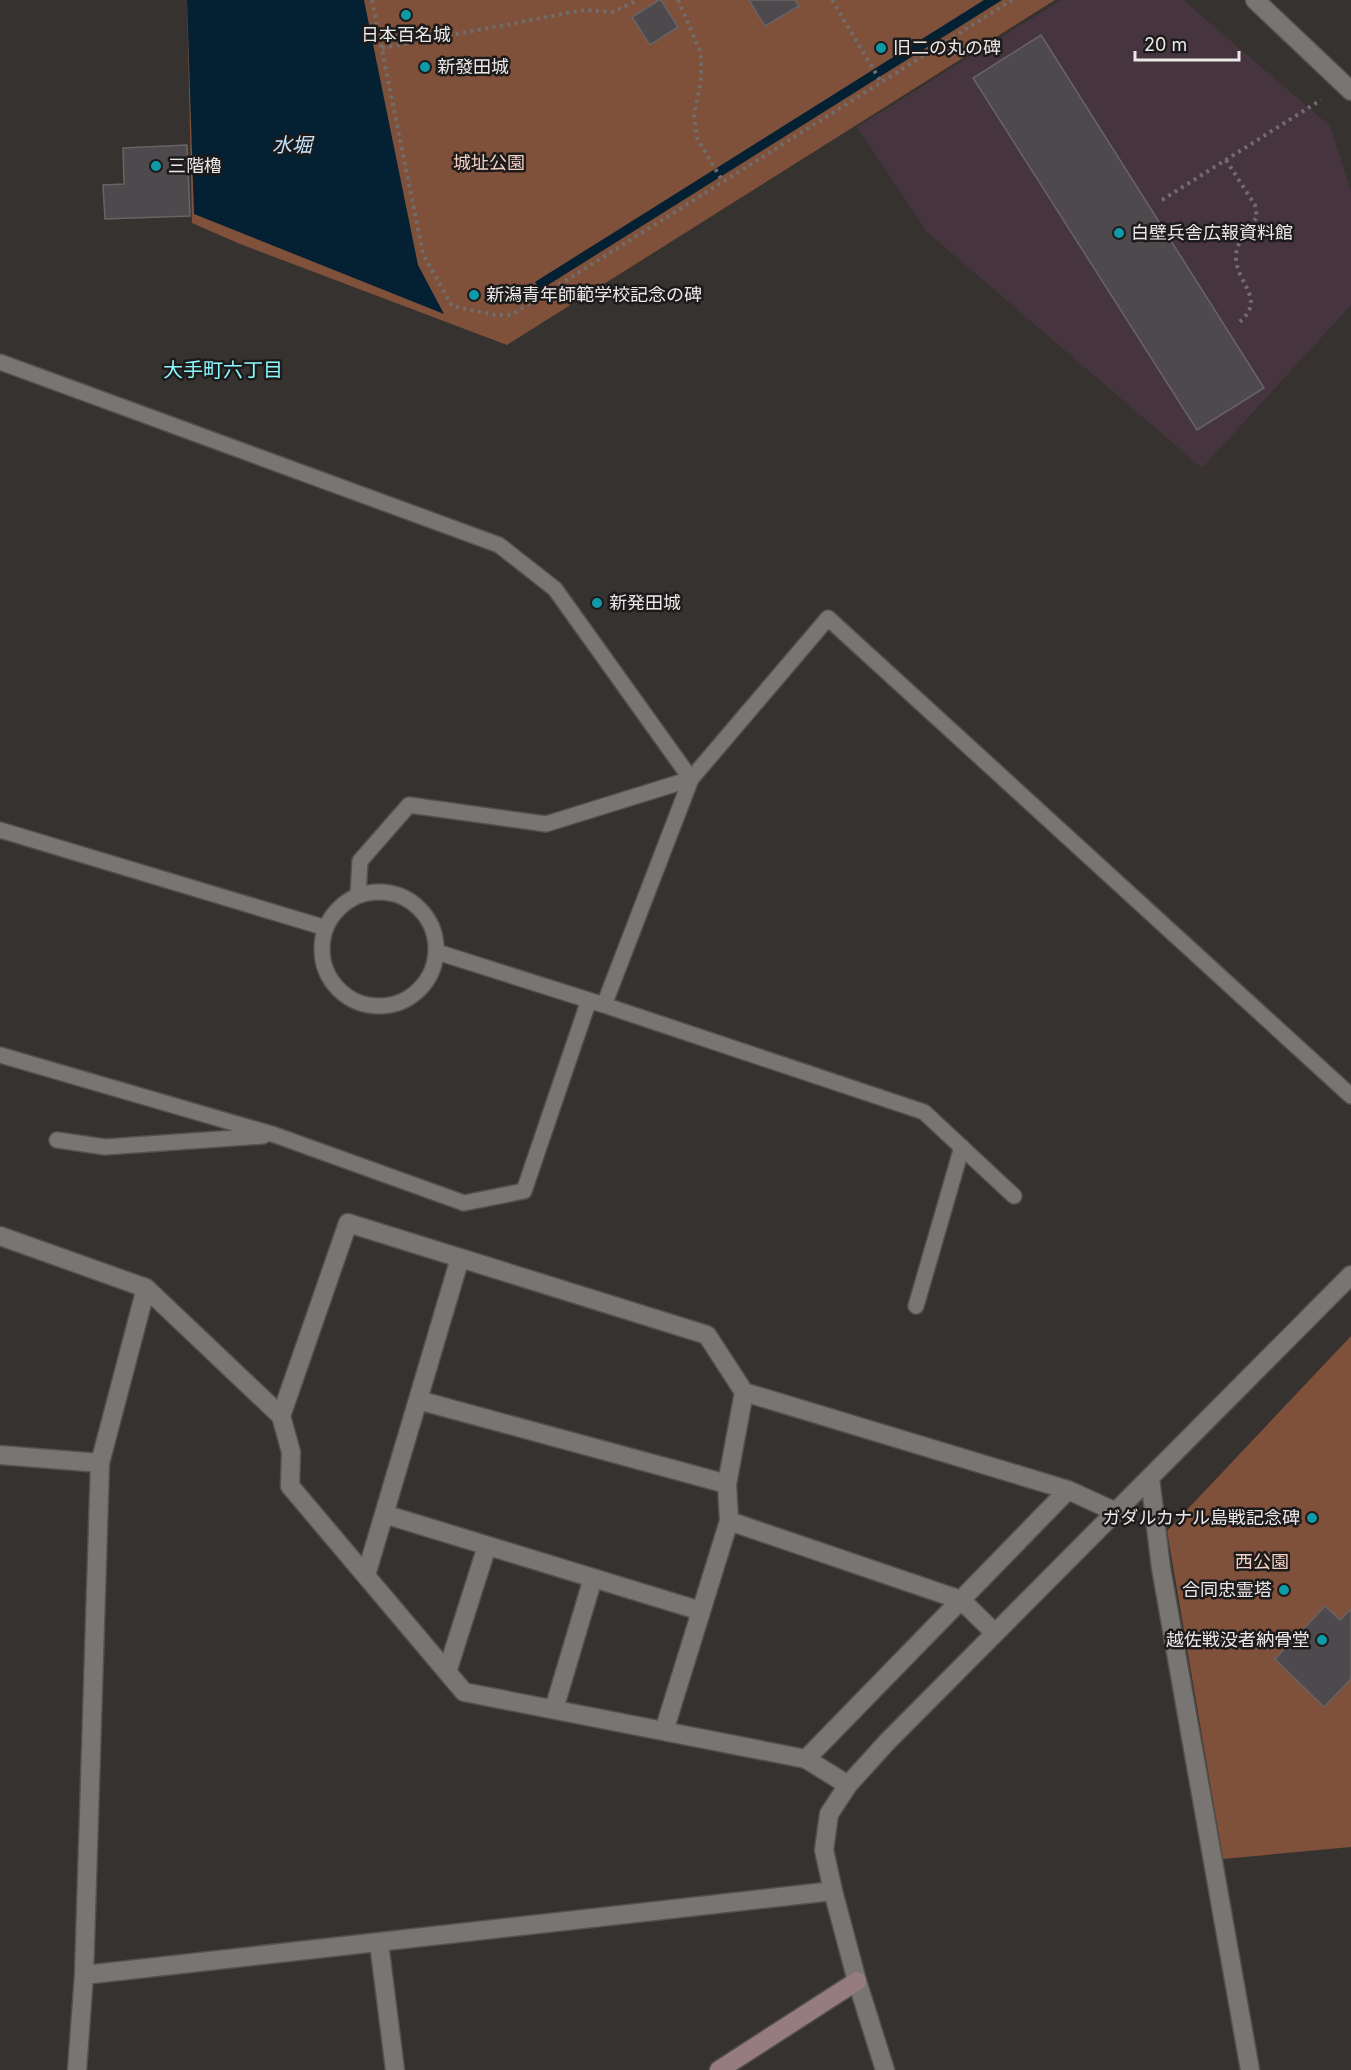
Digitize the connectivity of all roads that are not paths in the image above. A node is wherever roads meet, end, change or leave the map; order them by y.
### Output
1 (1265, 3) edge
2 (1348, 88) edge
3 (0, 362) edge
4 (691, 779) junction
5 (0, 830) edge
6 (358, 895) junction
7 (326, 928) junction
8 (437, 952) junction
9 (597, 1003) junction
10 (0, 1055) edge
11 (1351, 1096) edge
12 (275, 1135) junction
13 (57, 1140) dead end
14 (962, 1147) junction
15 (1014, 1196) dead end
16 (0, 1236) edge
17 (460, 1258) junction
18 (1351, 1275) edge
19 (146, 1288) junction
20 (916, 1306) dead end
21 (744, 1392) junction
22 (418, 1401) junction
23 (281, 1416) junction
24 (0, 1455) edge
25 (100, 1463) junction
26 (1150, 1478) junction
27 (727, 1484) junction
28 (1068, 1490) junction
29 (1116, 1512) junction
30 (384, 1514) junction
31 (729, 1521) junction
32 (487, 1546) junction
33 (366, 1575) junction
34 (593, 1578) junction
35 (961, 1600) junction
36 (701, 1611) junction
37 (995, 1633) junction
38 (447, 1672) junction
39 (554, 1709) junction
40 (664, 1731) junction
41 (806, 1759) junction
42 (848, 1785) junction
43 (833, 1891) junction
44 (379, 1943) junction
45 (84, 1975) junction
46 (857, 1981) junction
47 (77, 2070) edge
48 (395, 2070) edge
49 (719, 2070) edge
50 (885, 2070) edge
51 (1250, 2070) edge

1 - 2 street
3 - 4 lane
4 - 6 lane
4 - 9 lane
4 - 11 lane
5 - 7 lane
6 - 7 lane
6 - 8 lane
7 - 8 lane
8 - 9 lane
9 - 12 lane
9 - 14 lane
10 - 12 lane
12 - 13 lane
14 - 15 lane
14 - 20 lane
16 - 19 street
17 - 21 street
17 - 22 street
17 - 23 street
18 - 26 street
19 - 23 street
19 - 25 street
21 - 27 street
21 - 28 street
22 - 27 street
22 - 30 street
23 - 33 street
24 - 25 street
25 - 45 street
26 - 29 street
26 - 51 street
27 - 31 street
28 - 29 street
28 - 35 street
29 - 37 street
30 - 32 street
30 - 33 street
31 - 35 street
31 - 36 street
32 - 34 street
32 - 38 street
33 - 38 street
34 - 36 street
34 - 39 street
35 - 37 street
35 - 41 street
36 - 40 street
37 - 42 street
38 - 39 street
39 - 40 street
40 - 41 street
41 - 42 street
42 - 43 street
43 - 44 street
43 - 46 street
44 - 45 street
44 - 48 street
45 - 47 street
46 - 49 street
46 - 50 street

